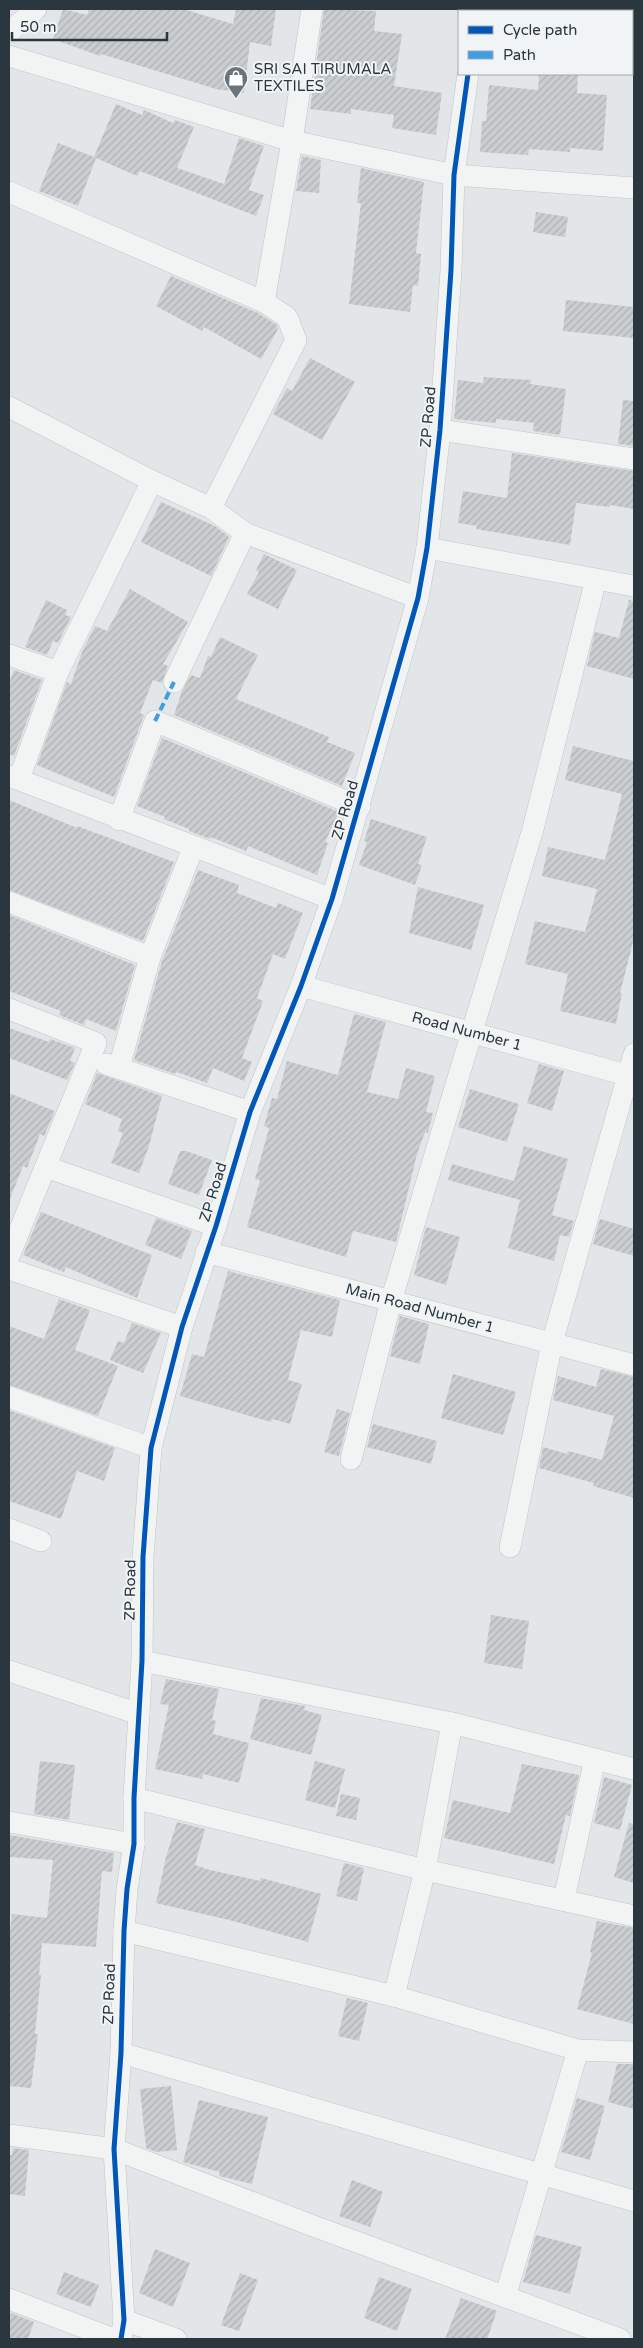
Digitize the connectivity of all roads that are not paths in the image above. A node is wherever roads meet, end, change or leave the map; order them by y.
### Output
1 (36, 9) edge
2 (312, 9) edge
3 (9, 32) edge
4 (9, 56) edge
5 (468, 75) edge
6 (292, 140) junction
7 (454, 175) junction
8 (634, 188) edge
9 (9, 192) edge
10 (264, 302) junction
11 (9, 407) edge
12 (440, 430) junction
13 (634, 459) edge
14 (152, 481) junction
15 (211, 508) junction
16 (245, 533) junction
17 (427, 548) junction
18 (596, 579) junction
19 (634, 586) edge
20 (418, 598) junction
21 (9, 655) edge
22 (58, 672) junction
23 (174, 682) dead end
24 (14, 778) edge
25 (360, 807) junction
26 (119, 820) junction
27 (193, 848) junction
28 (332, 899) junction
29 (9, 902) edge
30 (150, 957) junction
31 (300, 986) junction
32 (9, 1010) edge
33 (471, 1032) junction
34 (634, 1054) edge
35 (89, 1060) junction
36 (119, 1067) junction
37 (632, 1076) edge
38 (250, 1112) junction
39 (46, 1167) junction
40 (216, 1226) junction
41 (206, 1252) junction
42 (9, 1256) edge
43 (9, 1269) edge
44 (391, 1301) junction
45 (182, 1326) junction
46 (552, 1343) junction
47 (634, 1365) edge
48 (9, 1397) edge
49 (151, 1448) junction
50 (351, 1459) dead end
51 (9, 1529) edge
52 (41, 1541) dead end
53 (510, 1548) dead end
54 (142, 1660) junction
55 (9, 1671) edge
56 (139, 1714) junction
57 (452, 1723) junction
58 (595, 1759) junction
59 (634, 1770) edge
60 (134, 1798) junction
61 (9, 1822) edge
62 (134, 1844) junction
63 (425, 1870) junction
64 (564, 1899) junction
65 (634, 1916) edge
66 (124, 1931) junction
67 (394, 1996) junction
68 (578, 2050) junction
69 (634, 2052) edge
70 (121, 2053) junction
71 (9, 2135) edge
72 (114, 2149) junction
73 (541, 2174) junction
74 (634, 2201) edge
75 (505, 2297) junction
76 (9, 2299) edge
77 (123, 2330) edge
78 (591, 2334) edge
79 (114, 2339) edge
80 (176, 2339) edge
81 (620, 2339) edge

1 - 3 street
2 - 6 street
4 - 6 street
5 - 7 street, ZP Road
6 - 7 street
6 - 10 street
7 - 8 street
7 - 12 street, ZP Road
9 - 10 street
10 - 15 street
11 - 14 street
12 - 13 street
12 - 17 street, ZP Road
14 - 15 street
14 - 22 street
15 - 16 street
16 - 20 street
16 - 23 street
17 - 18 street
17 - 20 street, ZP Road
18 - 19 street
18 - 33 street
20 - 25 street, ZP Road
21 - 22 street
22 - 24 street
24 - 26 street
25 - 26 street
25 - 28 street, ZP Road
26 - 27 street
27 - 28 street
27 - 30 street
28 - 31 street, ZP Road
29 - 30 street
30 - 36 street
31 - 33 street, Road Number 1
31 - 38 street, ZP Road
32 - 35 street
33 - 37 street, Road Number 1
33 - 44 street
34 - 37 street
35 - 36 street
35 - 39 street
36 - 38 street
37 - 46 street
38 - 40 street, ZP Road
39 - 40 street
39 - 42 street
40 - 41 street, ZP Road
41 - 44 street, Main Road Number 1
41 - 45 street, ZP Road
43 - 45 street
44 - 46 street, Main Road Number 1
44 - 50 street
45 - 49 street, ZP Road
46 - 47 street, Main Road Number 1
46 - 53 street
48 - 49 street
49 - 54 street, ZP Road
51 - 52 street
54 - 56 street, ZP Road
54 - 57 street
55 - 56 street
56 - 60 street, ZP Road
57 - 58 street
57 - 63 street
58 - 59 street
58 - 64 street
60 - 62 street, ZP Road
60 - 63 street
61 - 62 street
62 - 66 street, ZP Road
63 - 64 street
63 - 67 street
64 - 65 street
66 - 67 street
66 - 70 street, ZP Road
67 - 68 street
68 - 69 street
68 - 73 street
70 - 72 street, ZP Road
70 - 73 street
71 - 72 street
72 - 75 street
72 - 77 street, ZP Road
73 - 74 street
73 - 75 street
75 - 78 street
76 - 79 street
77 - 80 street
78 - 81 street

